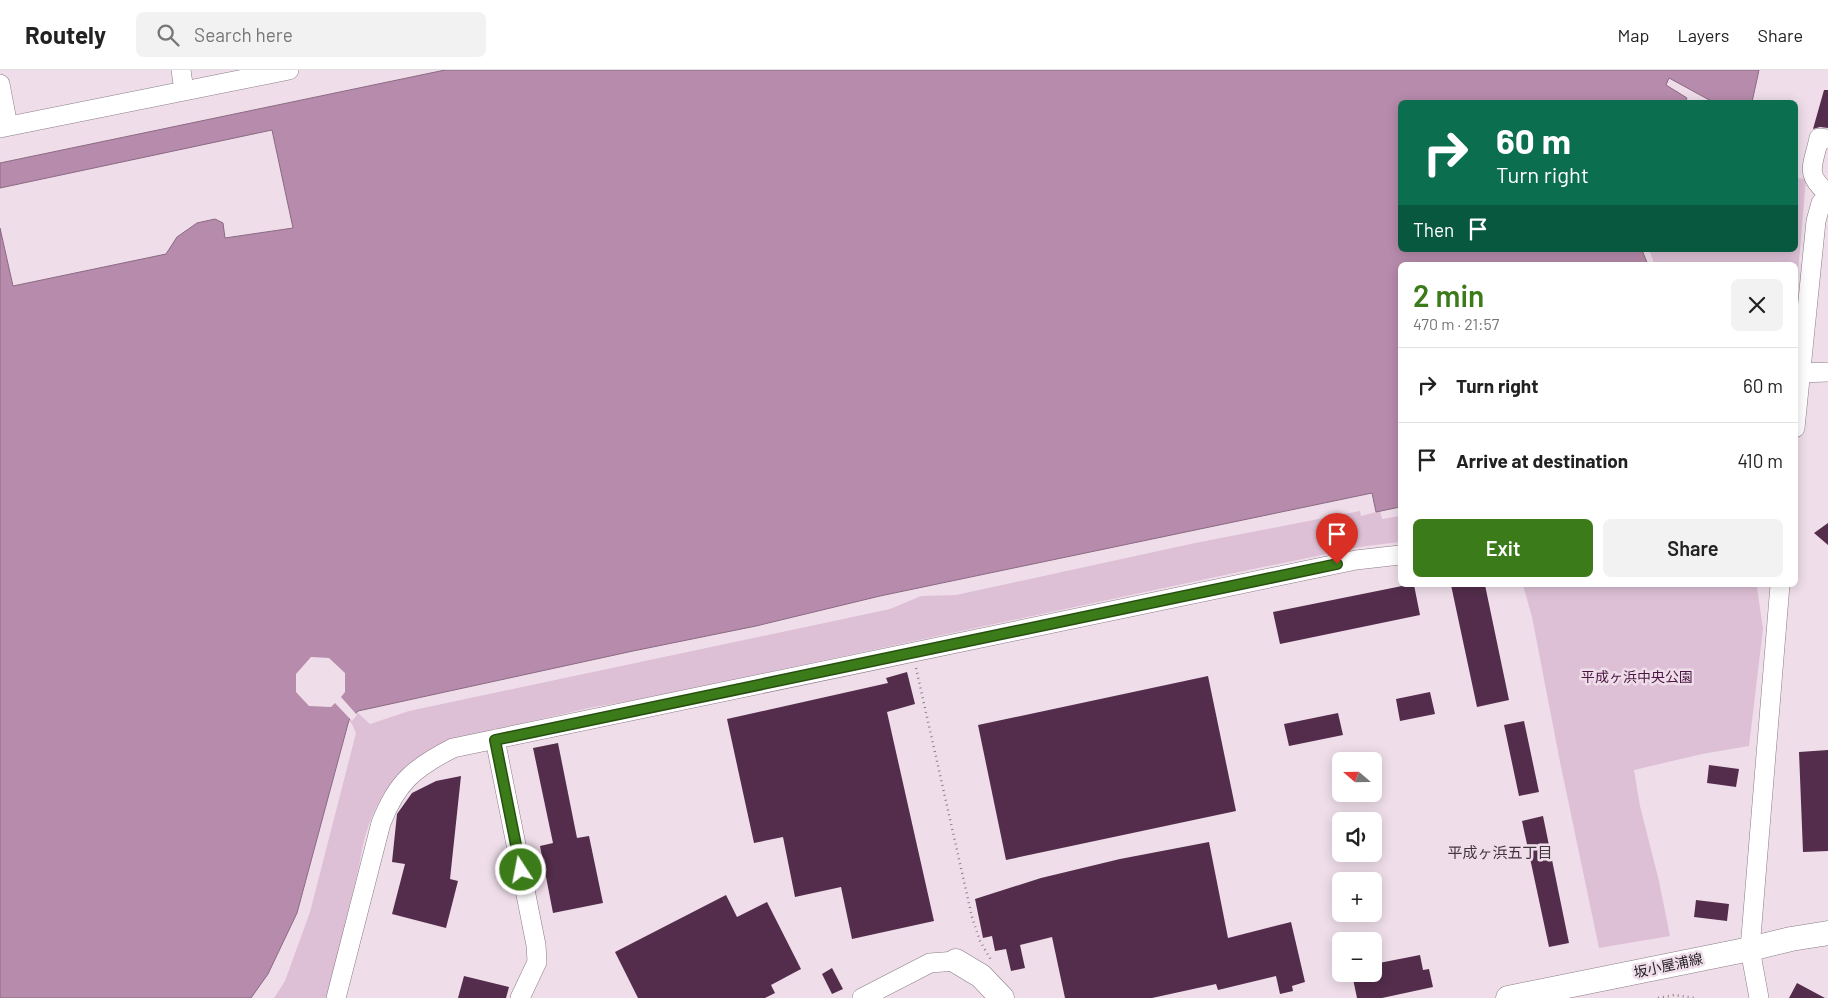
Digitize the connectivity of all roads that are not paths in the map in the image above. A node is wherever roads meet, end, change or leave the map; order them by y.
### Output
1 (180, 70) edge
2 (289, 70) edge
3 (0, 84) edge
4 (184, 91) junction
5 (4, 127) edge
6 (1828, 139) edge
7 (1828, 195) edge
8 (1828, 372) edge
9 (1800, 373) junction
10 (1798, 395) edge
11 (1398, 555) edge
12 (1780, 587) edge
13 (495, 740) junction
14 (1828, 933) edge
15 (1750, 949) junction
16 (956, 961) joint
17 (336, 998) edge
18 (520, 998) edge
19 (862, 998) edge
20 (1002, 998) edge
21 (1508, 998) edge
22 (1758, 998) edge

1 - 4 street
2 - 4 street
3 - 5 street
4 - 5 street
6 - 7 street
7 - 9 street
8 - 9 street
9 - 10 street
11 - 13 street
12 - 15 street
13 - 17 street
13 - 18 street
14 - 15 main road, 坂小屋浦線
15 - 21 main road, 坂小屋浦線
15 - 22 street
16 - 19 street
16 - 20 main road

